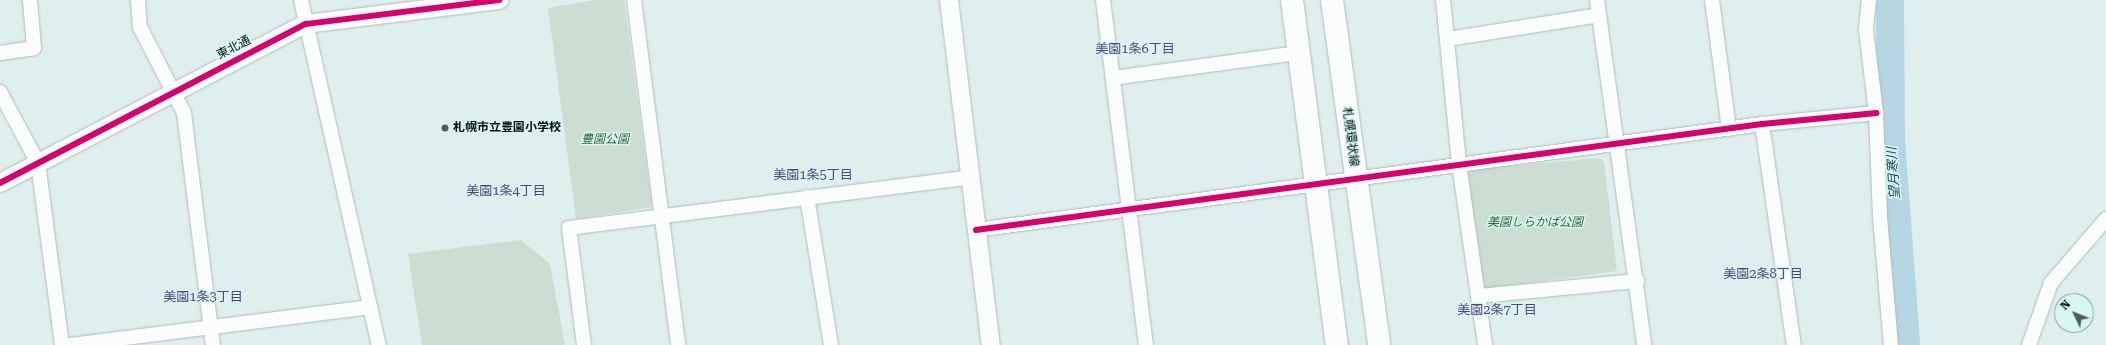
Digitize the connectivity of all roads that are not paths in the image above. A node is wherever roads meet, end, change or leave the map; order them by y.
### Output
1 (30, 0) edge
2 (138, 0) edge
3 (301, 0) edge
4 (500, 0) edge
5 (634, 0) edge
6 (949, 0) edge
7 (1104, 0) edge
8 (1292, 0) edge
9 (1332, 0) edge
10 (1443, 0) edge
11 (1597, 0) edge
12 (1712, 0) edge
13 (1869, 0) edge
14 (1599, 15) junction
15 (306, 24) junction
16 (1448, 39) junction
17 (1299, 52) junction
18 (0, 53) edge
19 (1113, 78) junction
20 (174, 90) junction
21 (0, 92) edge
22 (1876, 113) junction
23 (1762, 124) junction
24 (1729, 129) junction
25 (1619, 144) junction
26 (38, 163) junction
27 (1459, 164) junction
28 (970, 177) junction
29 (1355, 178) junction
30 (0, 183) edge
31 (1314, 184) junction
32 (807, 197) junction
33 (1130, 209) junction
34 (662, 216) junction
35 (2106, 219) edge
36 (976, 230) junction
37 (1637, 281) junction
38 (1478, 296) junction
39 (370, 307) junction
40 (210, 326) junction
41 (62, 345) edge
42 (70, 345) edge
43 (213, 345) edge
44 (379, 345) edge
45 (584, 345) edge
46 (678, 345) edge
47 (831, 345) edge
48 (991, 345) edge
49 (1146, 345) edge
50 (1337, 345) edge
51 (1379, 345) edge
52 (1485, 345) edge
53 (1644, 345) edge
54 (1794, 345) edge
55 (1891, 345) edge
56 (2029, 345) edge

1 - 18 street
2 - 20 street
3 - 15 street
4 - 15 street, 東北通
5 - 34 street
6 - 28 street
7 - 19 street
8 - 17 main road
9 - 29 main road, 札幌環状線
10 - 16 street
11 - 14 street
12 - 24 street
13 - 22 street
14 - 16 street
14 - 25 street
15 - 20 street, 東北通
15 - 39 street
16 - 27 street
17 - 19 street
17 - 31 main road
19 - 33 street
20 - 26 street, 東北通
20 - 40 street
21 - 26 street
22 - 23 street
22 - 55 street
23 - 24 street
23 - 54 street
24 - 25 street
25 - 27 street
25 - 37 street
26 - 30 street, 東北通
26 - 41 street
27 - 29 street
27 - 38 street
28 - 32 street
28 - 36 street
29 - 31 street
29 - 51 main road, 札幌環状線
31 - 33 street
31 - 50 main road
32 - 34 street
32 - 47 street
33 - 36 street
33 - 49 street
34 - 45 street
34 - 46 street
35 - 56 street
36 - 48 street
37 - 38 street
37 - 53 street
38 - 52 street
39 - 40 street
39 - 44 street
40 - 42 street
40 - 43 street

